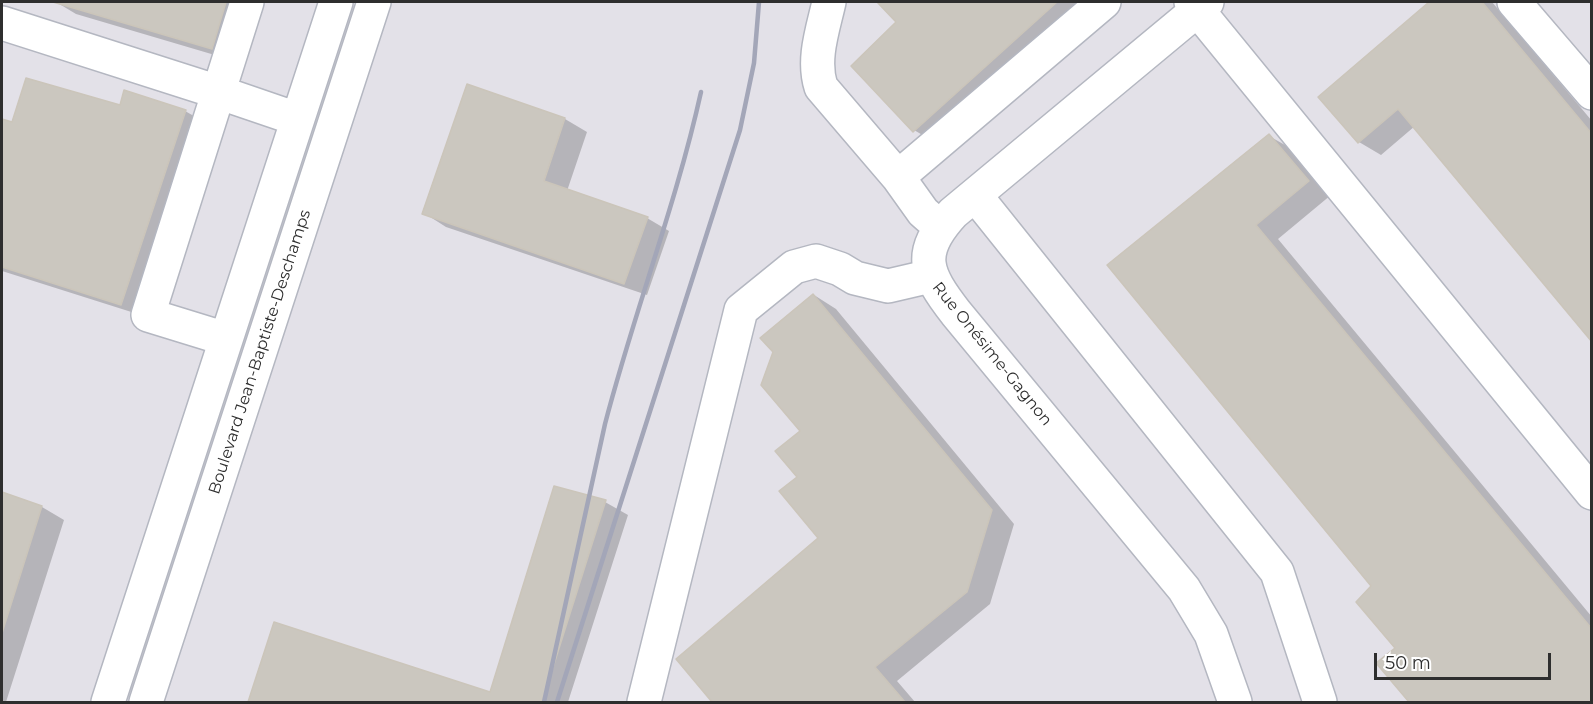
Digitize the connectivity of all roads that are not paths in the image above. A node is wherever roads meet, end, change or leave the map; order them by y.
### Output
1 (247, 2) edge
2 (336, 2) edge
3 (374, 2) edge
4 (829, 2) edge
5 (1104, 2) edge
6 (1514, 2) edge
7 (1199, 4) edge
8 (2, 23) edge
9 (218, 92) junction
10 (1592, 93) edge
11 (297, 119) junction
12 (898, 177) junction
13 (975, 195) junction
14 (940, 227) junction
15 (931, 276) junction
16 (226, 339) junction
17 (1592, 493) edge
18 (164, 530) junction
19 (198, 542) junction
20 (108, 702) edge
21 (146, 702) edge
22 (644, 702) edge
23 (1235, 702) edge
24 (1320, 702) edge

1 - 9 street
2 - 11 street
3 - 19 street, Boulevard Jean-Baptiste-Deschamps
4 - 12 street
5 - 12 street
6 - 10 street
7 - 13 street, Rue Onésime-Gagnon
7 - 17 street
8 - 9 street
9 - 11 street
9 - 16 street
11 - 16 street
12 - 14 street
13 - 14 street, Rue Onésime-Gagnon
13 - 24 street
14 - 15 street, Rue Onésime-Gagnon
15 - 22 street
15 - 23 street, Rue Onésime-Gagnon
16 - 18 street
18 - 19 street
18 - 20 street
19 - 21 street, Boulevard Jean-Baptiste-Deschamps

